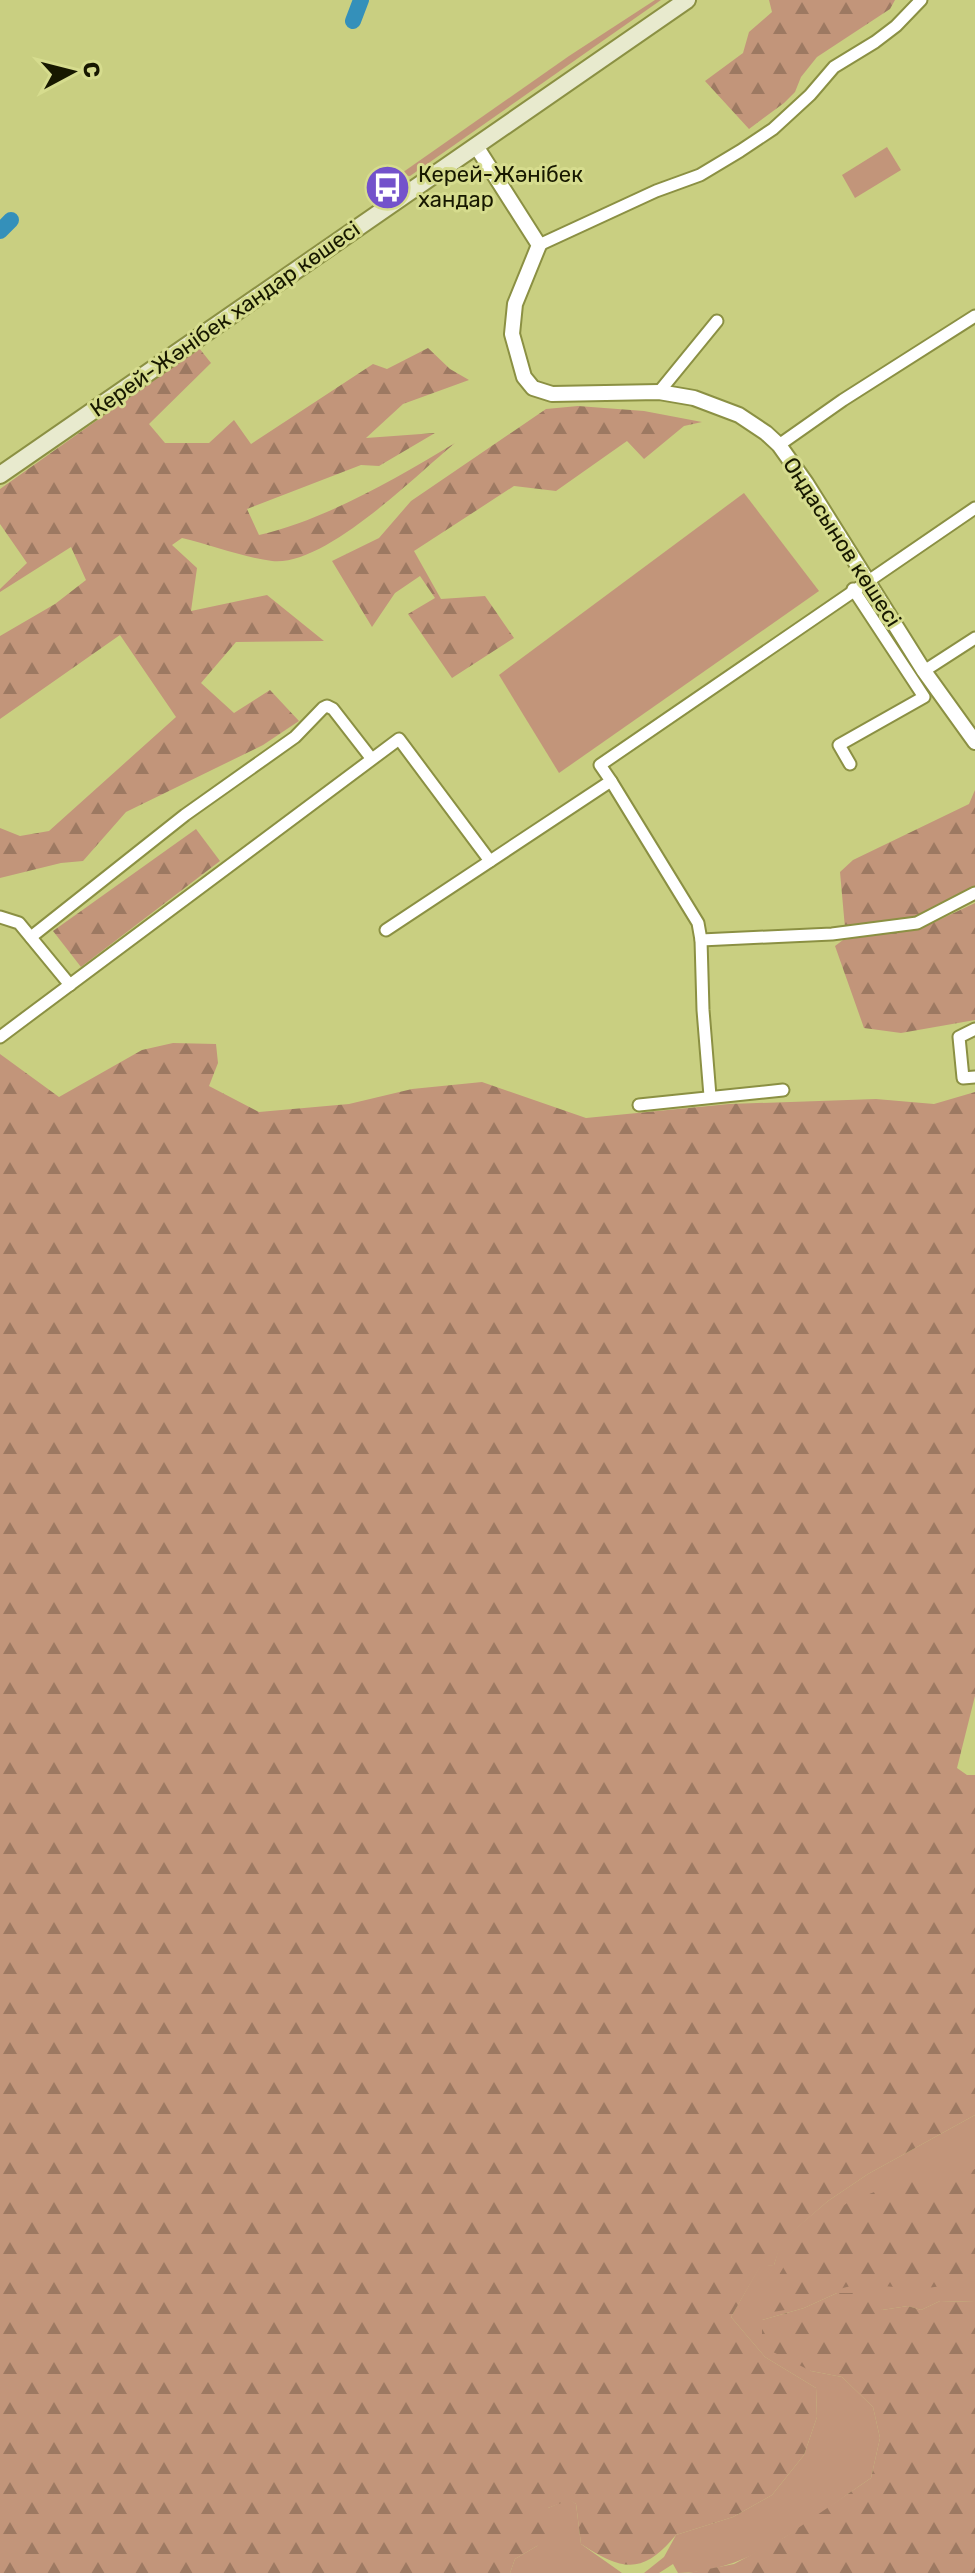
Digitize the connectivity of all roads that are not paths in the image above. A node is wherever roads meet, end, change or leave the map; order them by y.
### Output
1 (687, 0) edge
2 (921, 0) edge
3 (476, 146) junction
4 (539, 245) junction
5 (975, 316) edge
6 (717, 321) dead end
7 (659, 392) junction
8 (779, 445) junction
9 (0, 475) edge
10 (975, 508) edge
11 (860, 585) junction
12 (975, 638) edge
13 (924, 671) junction
14 (975, 742) edge
15 (371, 758) junction
16 (850, 764) dead end
17 (611, 781) junction
18 (490, 861) junction
19 (975, 893) edge
20 (0, 917) edge
21 (386, 930) dead end
22 (31, 937) junction
23 (701, 940) junction
24 (70, 985) junction
25 (975, 1029) edge
26 (0, 1037) edge
27 (975, 1077) edge
28 (783, 1090) dead end
29 (710, 1096) junction
30 (639, 1105) dead end

1 - 3 main road, Керей-Жәнібек хандар көшесі
2 - 4 street
3 - 4 street
3 - 9 main road, Керей-Жәнібек хандар көшесі
4 - 7 street, Оңдасынов көшесі
5 - 8 street
6 - 7 street
7 - 8 street, Оңдасынов көшесі
8 - 11 street, Оңдасынов көшесі
10 - 11 street
11 - 13 street, Оңдасынов көшесі
11 - 16 street
11 - 17 street
12 - 13 street
13 - 14 street, Оңдасынов көшесі
15 - 18 street
15 - 22 street
15 - 24 street
17 - 18 street
17 - 23 street
18 - 21 street
19 - 23 street
20 - 22 street
22 - 24 street
23 - 29 street
24 - 26 street
25 - 27 street
28 - 29 street
29 - 30 street

